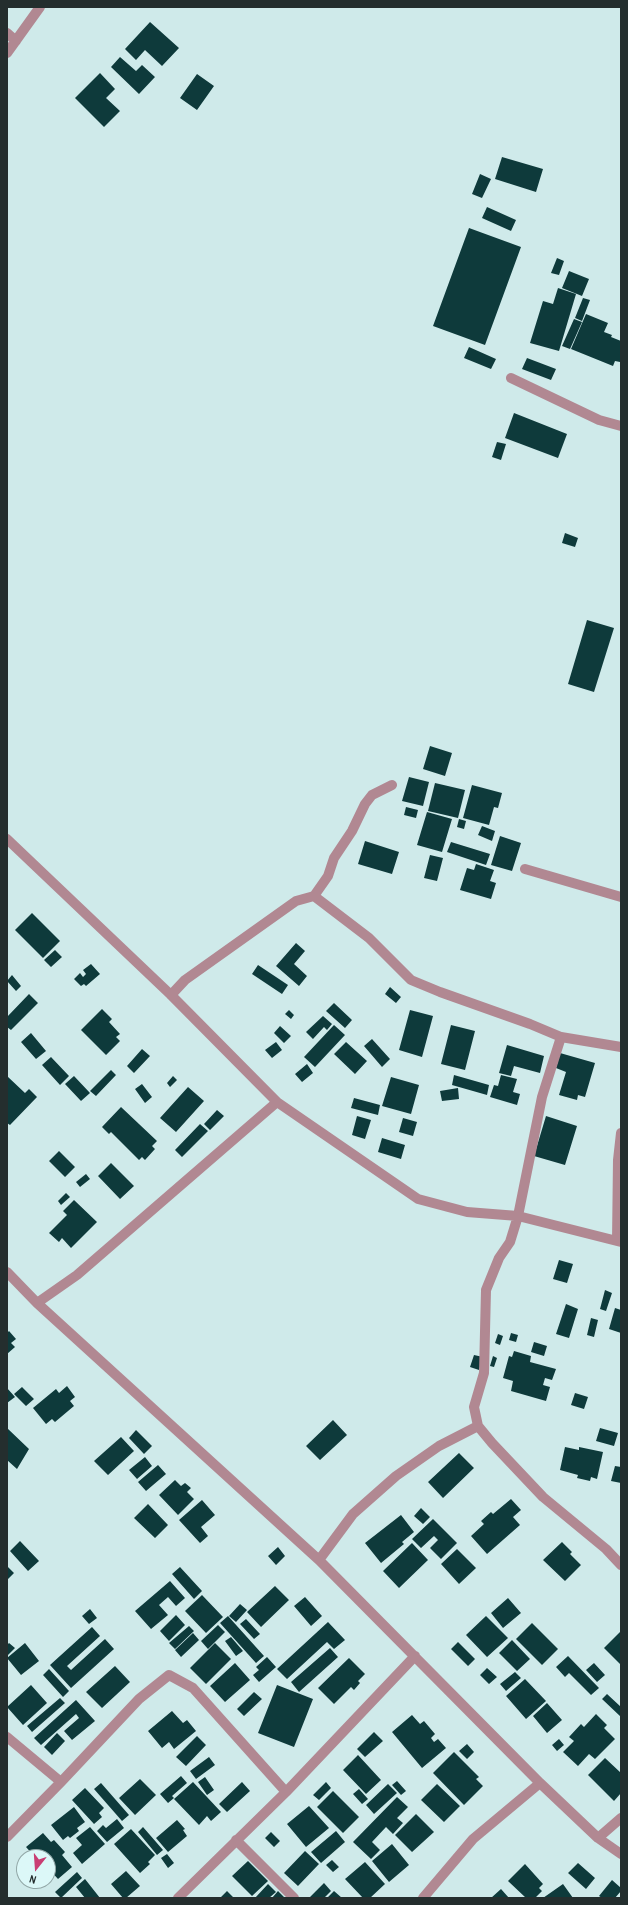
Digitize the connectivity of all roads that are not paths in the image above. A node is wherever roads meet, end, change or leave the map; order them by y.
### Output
1 (40, 7) edge
2 (7, 33) edge
3 (16, 41) junction
4 (7, 53) edge
5 (511, 378) dead end
6 (621, 426) edge
7 (392, 785) dead end
8 (7, 839) edge
9 (525, 869) dead end
10 (314, 896) junction
11 (621, 897) edge
12 (171, 995) junction
13 (561, 1037) junction
14 (621, 1047) edge
15 (277, 1102) junction
16 (621, 1133) edge
17 (518, 1216) junction
18 (619, 1241) edge
19 (7, 1272) edge
20 (37, 1303) junction
21 (478, 1426) junction
22 (319, 1560) junction
23 (621, 1565) edge
24 (415, 1656) junction
25 (7, 1737) edge
26 (62, 1782) junction
27 (540, 1783) junction
28 (286, 1792) junction
29 (621, 1818) edge
30 (7, 1837) edge
31 (598, 1838) junction
32 (236, 1840) junction
33 (621, 1854) edge
34 (178, 1898) edge
35 (294, 1898) edge
36 (423, 1898) edge

1 - 3 street
2 - 3 street
3 - 4 street
5 - 6 street
7 - 10 street
8 - 12 street
9 - 11 street
10 - 12 street
10 - 13 street
12 - 15 street
13 - 14 street
13 - 17 street
15 - 17 street
15 - 20 street
16 - 18 street
17 - 18 street
17 - 21 street
19 - 20 street
20 - 22 street
21 - 22 street
21 - 23 street
22 - 24 street
24 - 27 street
24 - 28 street
25 - 26 street
26 - 28 street
26 - 30 street
27 - 31 street
27 - 36 street
28 - 32 street
29 - 31 street
31 - 33 street
32 - 34 street
32 - 35 street

